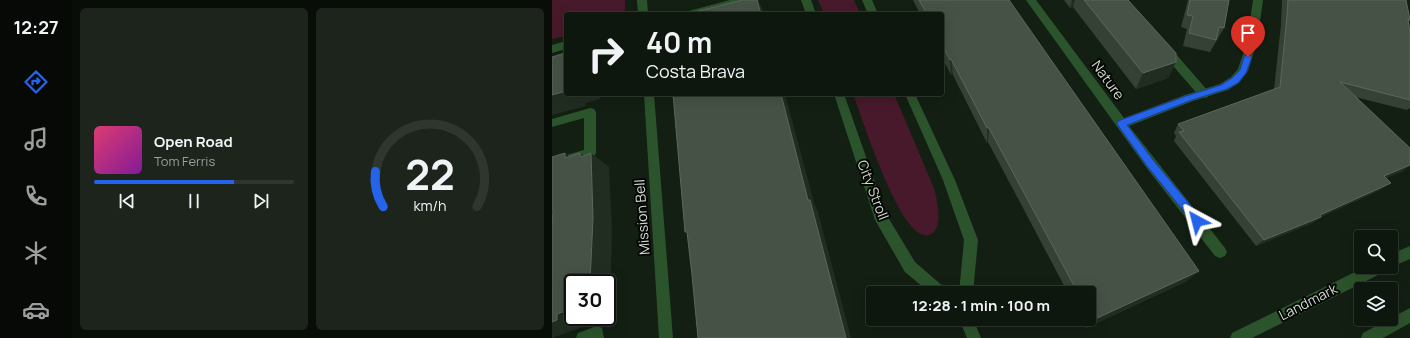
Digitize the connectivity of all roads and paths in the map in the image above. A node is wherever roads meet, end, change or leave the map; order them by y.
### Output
1 (642, 0) edge
2 (742, 0) edge
3 (806, 0) edge
4 (867, 0) edge
5 (1031, 0) edge
6 (1258, 0) edge
7 (643, 12) edge
8 (696, 12) edge
9 (810, 12) edge
10 (873, 12) edge
11 (1157, 40) edge
12 (564, 46) edge
13 (552, 49) edge
14 (1204, 94) junction
15 (649, 96) edge
16 (840, 96) edge
17 (911, 96) edge
18 (552, 122) edge
19 (1121, 124) junction
20 (552, 164) edge
21 (1220, 252) dead end
22 (1410, 252) edge
23 (1398, 258) edge
24 (1365, 274) edge
25 (932, 286) edge
26 (967, 286) edge
27 (1410, 315) edge
28 (969, 326) edge
29 (583, 338) edge
30 (597, 338) edge
31 (666, 338) edge
32 (974, 338) edge
33 (1237, 338) edge
34 (1368, 338) edge

1 - 7 street
2 - 8 street
3 - 9 street
4 - 10 street
5 - 19 street, Nature
6 - 14 street
11 - 14 street
12 - 13 street
14 - 19 street
15 - 31 street, Mission Bell
16 - 25 street, City Stroll
17 - 26 street
18 - 20 street
19 - 21 street, Nature
22 - 23 street
24 - 33 street, Landmark
27 - 34 street
28 - 32 street
29 - 30 street

